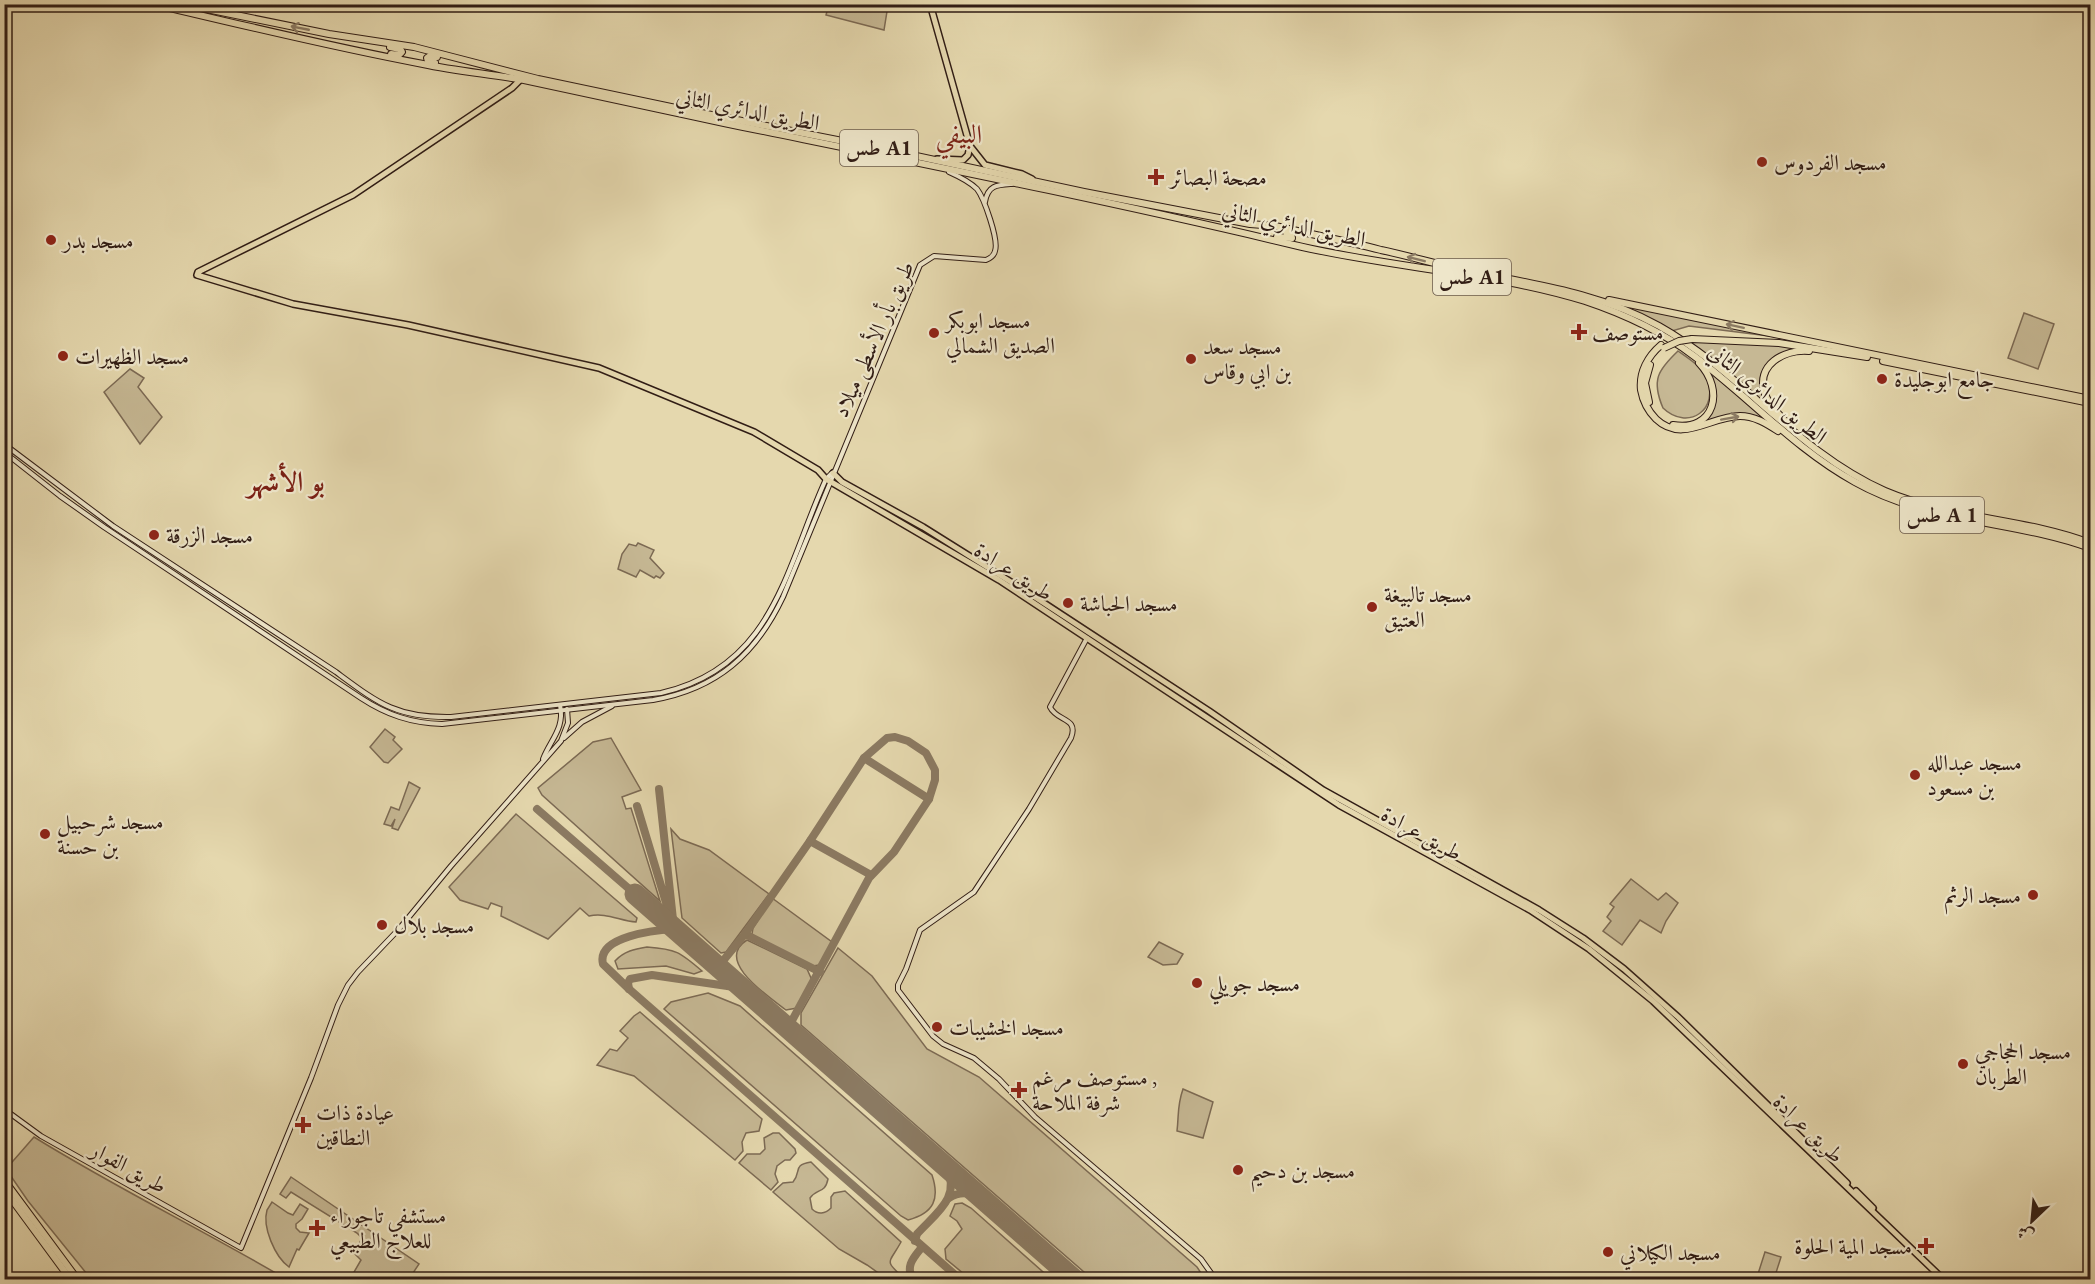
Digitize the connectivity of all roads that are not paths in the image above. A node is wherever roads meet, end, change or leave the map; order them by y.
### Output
1 (153, 4) edge
2 (182, 4) edge
3 (930, 4) edge
4 (329, 34) junction
5 (358, 50) junction
6 (482, 66) junction
7 (459, 70) junction
8 (520, 80) junction
9 (970, 146) junction
10 (932, 160) junction
11 (939, 167) junction
12 (1036, 182) junction
13 (1020, 184) junction
14 (984, 202) junction
15 (1132, 207) junction
16 (1250, 224) junction
17 (1380, 249) junction
18 (1376, 260) junction
19 (1576, 293) junction
20 (1792, 338) junction
21 (1676, 342) joint
22 (1663, 346) junction
23 (1683, 348) junction
24 (1854, 355) junction
25 (2091, 399) edge
26 (2091, 403) edge
27 (4, 444) edge
28 (1808, 448) junction
29 (4, 452) edge
30 (833, 473) junction
31 (829, 480) junction
32 (818, 497) junction
33 (824, 499) junction
34 (914, 526) junction
35 (2091, 543) edge
36 (2091, 548) edge
37 (1054, 613) junction
38 (1087, 638) junction
39 (1157, 681) junction
40 (566, 704) junction
41 (615, 704) junction
42 (560, 705) junction
43 (561, 710) junction
44 (567, 710) junction
45 (561, 741) junction
46 (543, 760) junction
47 (1741, 1081) junction
48 (4, 1109) edge
49 (4, 1180) edge
50 (4, 1189) edge
51 (71, 1280) edge
52 (78, 1280) edge
53 (1216, 1280) edge
54 (1946, 1280) edge

1 - 5 highway, الطريق الدائري الثاني / طس A1
4 -> 2 highway, الطريق الدائري الثاني / طس A1
3 - 9 main road
4 - 5 highway
4 - 6 highway, الطريق الدائري الثاني / طس A1
5 - 7 highway, الطريق الدائري الثاني / طس A1
6 - 7 highway
6 - 10 highway, الطريق الدائري الثاني / طس A1
7 - 8 highway, الطريق الدائري الثاني / طس A1
8 - 11 highway, الطريق الدائري الثاني / طس A1
8 - 31 main road, طريق عرادة
9 - 10 main road
9 - 12 main road
10 - 12 highway, الطريق الدائري الثاني / طس A1
11 - 13 highway, الطريق الدائري الثاني / طس A1
11 - 14 main road, طريق بأر الأسطى ميلاد
12 - 16 highway, الطريق الدائري الثاني / طس A1
13 - 14 main road
13 - 15 highway, الطريق الدائري الثاني / طس A1
14 - 30 main road, طريق بأر الأسطى ميلاد
15 - 16 highway
15 - 18 highway, الطريق الدائري الثاني / طس A1
16 - 17 highway, الطريق الدائري الثاني / طس A1
17 - 18 highway
19 -> 17 highway, الطريق الدائري الثاني / طس A1
18 - 21 highway, الطريق الدائري الثاني / طس A1
20 -> 19 highway
19 - 28 highway, الطريق الدائري الثاني / طس A 1
20 - 22 highway, bridge
20 - 25 highway
21 - 23 highway, الطريق الدائري الثاني / طس A 1
22 - 23 highway
22 - 24 highway, bridge
22 -> 28 highway
23 - 28 highway, الطريق الدائري الثاني / طس A 1
24 - 26 highway
24 - 28 highway
27 - 42 main road
28 - 35 highway, الطريق الدائري الثاني / طس A 1
28 - 36 highway, الطريق الدائري الثاني / طس A 1
29 - 43 main road
30 - 31 main road, طريق بأر الأسطى ميلاد
30 - 34 main road
31 - 32 main road
31 - 33 main road
31 - 34 main road, طريق عرادة
32 - 33 main road
32 - 40 main road
33 - 41 main road
34 - 37 main road, طريق عرادة
37 - 38 main road, طريق عرادة
37 - 39 main road
38 - 39 main road, طريق عرادة
38 - 53 main road
39 - 47 main road, طريق عرادة
40 - 42 main road
40 - 44 main road
41 - 44 main road
41 - 45 main road
42 - 43 main road
43 - 44 main road
43 - 46 main road
44 - 45 main road
45 - 46 main road
46 - 48 main road, طريق الفوار
47 - 54 main road, طريق عرادة
47 - 54 main road, طريق عرادة
49 - 52 highway
50 - 51 highway

